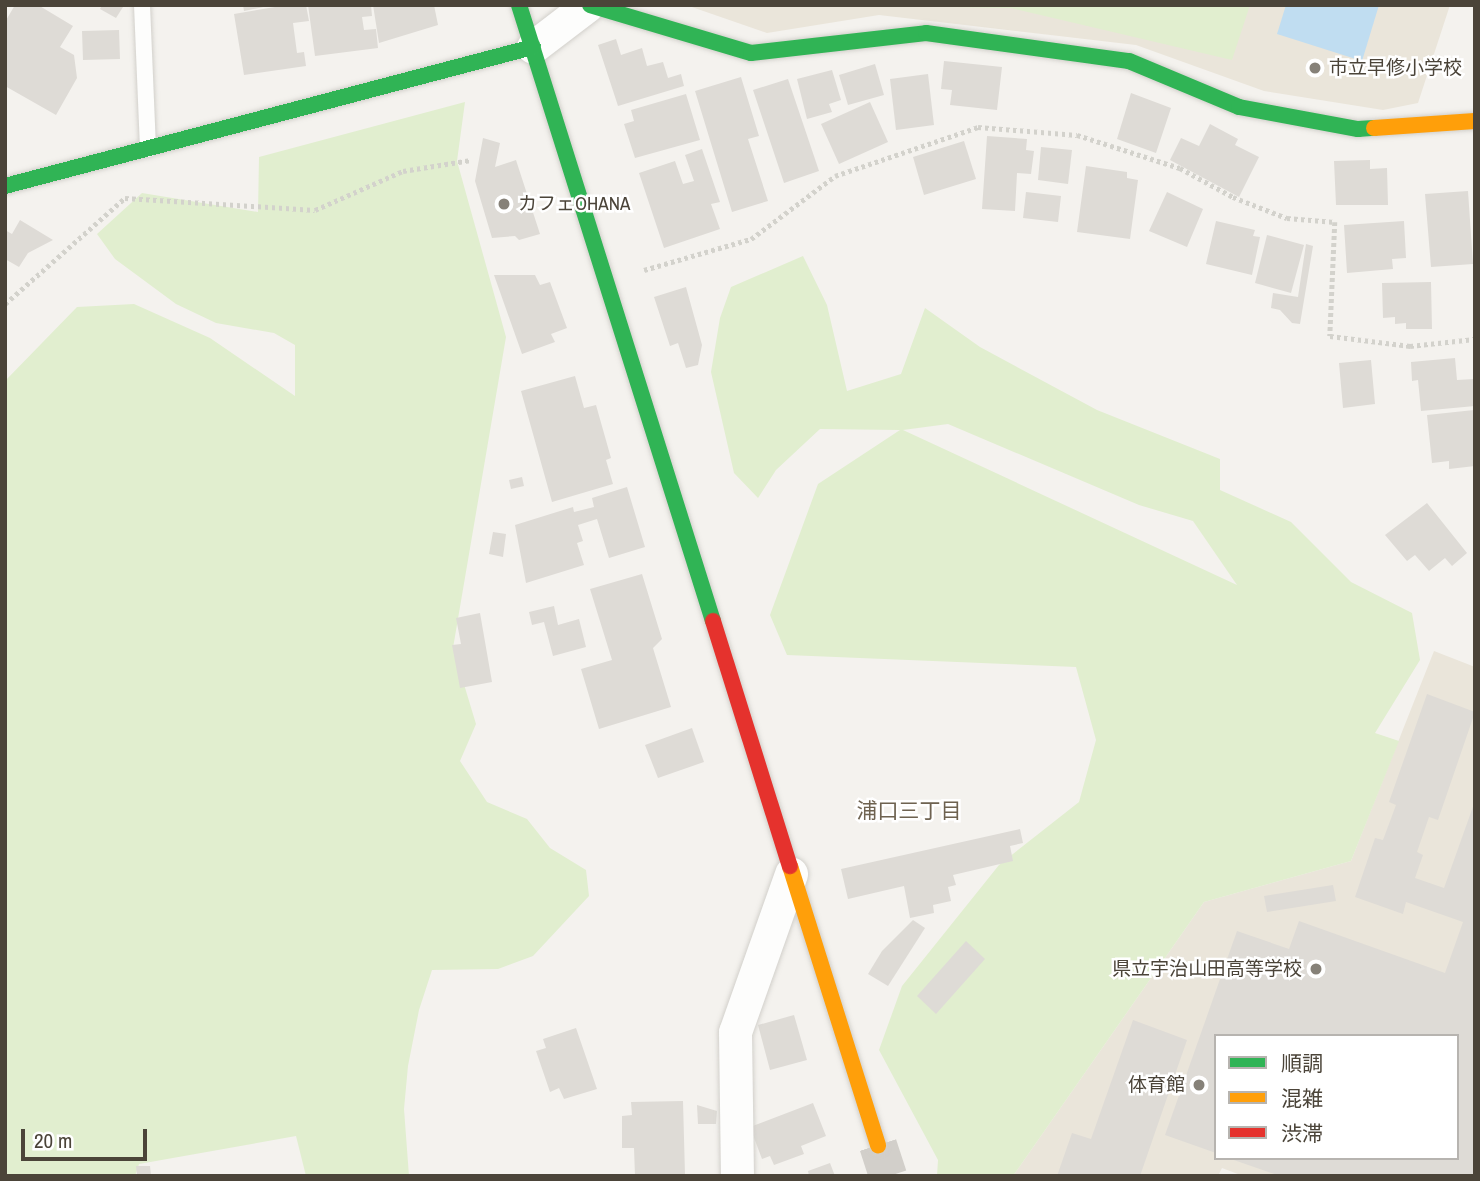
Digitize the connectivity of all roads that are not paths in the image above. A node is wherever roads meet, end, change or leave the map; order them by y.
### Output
1 (142, 5) edge
2 (519, 5) edge
3 (589, 5) edge
4 (534, 47) junction
5 (1475, 121) edge
6 (148, 149) junction
7 (5, 186) edge
8 (791, 874) junction
9 (878, 1145) tunnel mouth
10 (737, 1176) edge

1 - 6 lane
2 - 4 street
3 - 4 street
3 - 5 street
4 - 6 street
4 - 8 street
6 - 7 street
8 - 9 street
8 - 10 street

